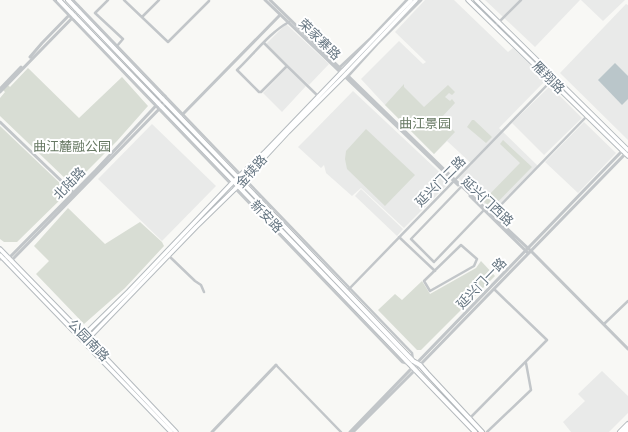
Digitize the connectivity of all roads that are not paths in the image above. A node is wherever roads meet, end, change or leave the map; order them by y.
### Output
1 (54, 0) edge
2 (59, 0) edge
3 (68, 0) edge
4 (72, 0) edge
5 (108, 0) edge
6 (125, 0) edge
7 (160, 0) edge
8 (209, 0) edge
9 (265, 0) edge
10 (270, 0) edge
11 (407, 0) edge
12 (411, 0) edge
13 (416, 0) edge
14 (421, 0) edge
15 (468, 0) edge
16 (476, 0) edge
17 (521, 0) edge
18 (78, 9) junction
19 (280, 15) junction
20 (71, 16) junction
21 (142, 18) junction
22 (289, 22) junction
23 (497, 25) junction
24 (264, 43) junction
25 (117, 46) junction
26 (287, 66) junction
27 (343, 73) junction
28 (552, 78) junction
29 (0, 88) edge
30 (0, 92) edge
31 (318, 96) junction
32 (165, 99) junction
33 (159, 106) junction
34 (182, 115) junction
35 (588, 116) junction
36 (0, 122) edge
37 (626, 151) edge
38 (241, 178) junction
39 (454, 181) junction
40 (232, 183) junction
41 (461, 187) junction
42 (237, 188) junction
43 (74, 193) junction
44 (484, 210) junction
45 (492, 214) junction
46 (399, 237) junction
47 (453, 242) junction
48 (458, 247) junction
49 (0, 249) edge
50 (528, 251) junction
51 (168, 255) junction
52 (1, 257) edge
53 (10, 261) junction
54 (435, 271) junction
55 (494, 289) junction
56 (348, 290) junction
57 (204, 292) dead end
58 (341, 297) junction
59 (628, 301) edge
60 (604, 324) junction
61 (83, 336) junction
62 (87, 340) junction
63 (628, 349) edge
64 (526, 362) junction
65 (416, 363) junction
66 (276, 365) joint
67 (412, 367) junction
68 (470, 418) junction
69 (628, 424) edge
70 (628, 429) edge
71 (171, 432) edge
72 (176, 432) edge
73 (212, 432) edge
74 (341, 432) edge
75 (350, 432) edge
76 (353, 432) edge
77 (475, 432) edge
78 (482, 432) edge
79 (487, 432) edge
80 (620, 432) edge
81 (625, 432) edge

1 - 20 street
2 - 20 main road, 新安路
3 - 18 main road, 新安路
4 - 18 street
5 - 25 street
6 - 21 street
7 - 21 street
8 - 21 street
9 - 19 street, 荣家寨路
10 - 27 street, 荣家寨路
11 - 27 street
12 - 27 main road, 金犊路
13 - 27 main road, 金犊路
14 - 27 street
15 - 23 main road, 雁翔路
16 - 23 main road, 雁翔路
17 - 23 street
18 - 20 street
18 - 25 street
18 - 32 main road, 新安路
19 - 22 street, 荣家寨路
19 - 34 street
20 - 29 street
20 - 30 street
20 - 33 main road, 新安路
22 - 24 street
22 - 27 street, 荣家寨路
23 - 28 main road, 雁翔路
24 - 26 street
24 - 26 street
25 - 32 street
26 - 31 street
27 - 31 main road, 金犊路
27 - 38 main road, 金犊路
27 - 39 street, 延兴门西路
28 - 35 main road, 雁翔路
28 - 37 main road, 雁翔路
28 - 39 street, 延兴门二路
31 - 38 main road, 金犊路
32 - 33 street, 北陆路
32 - 34 street
32 - 38 main road, 新安路
33 - 40 main road, 新安路
33 - 43 street, 北陆路
34 - 38 street
35 - 37 main road, 雁翔路
35 - 45 street
36 - 43 street
37 - 50 street, 延兴门一路
38 - 40 main road, 金犊路
38 - 42 main road, 金犊路
38 - 56 main road, 新安路
39 - 41 street, 延兴门西路
39 - 45 street, 延兴门西路
39 - 46 street, 延兴门二路
40 - 42 main road, 新安路
40 - 61 main road, 金犊路
41 - 44 street, 延兴门西路
41 - 47 street
42 - 51 main road, 金犊路
42 - 58 main road, 新安路
43 - 53 street, 北陆路
44 - 47 street
44 - 50 street, 延兴门西路
45 - 50 street, 延兴门西路
46 - 54 street
46 - 56 street, 延兴门二路
47 - 48 street
48 - 54 street
48 - 54 street
49 - 53 main road, 公园南路
50 - 55 street, 延兴门一路
50 - 60 street, 延兴门西路
50 - 65 street, 延兴门一路
51 - 57 street
51 - 62 main road, 金犊路
52 - 53 main road, 公园南路
53 - 61 main road, 公园南路
55 - 64 street
55 - 65 street, 延兴门一路
56 - 58 street, 延兴门二路
56 - 65 main road, 新安路
58 - 67 main road, 新安路
59 - 60 street
60 - 63 street, 延兴门西路
61 - 62 main road, 公园南路
62 - 71 main road, 公园南路
62 - 72 main road, 公园南路
64 - 68 street
64 - 79 street
65 - 67 street, 延兴门一路
65 - 68 main road, 新安路
66 - 73 street
66 - 74 street
67 - 75 street, 延兴门一路
67 - 76 street, 延兴门一路
67 - 77 main road, 新安路
68 - 78 main road, 新安路
69 - 80 main road
70 - 81 main road

